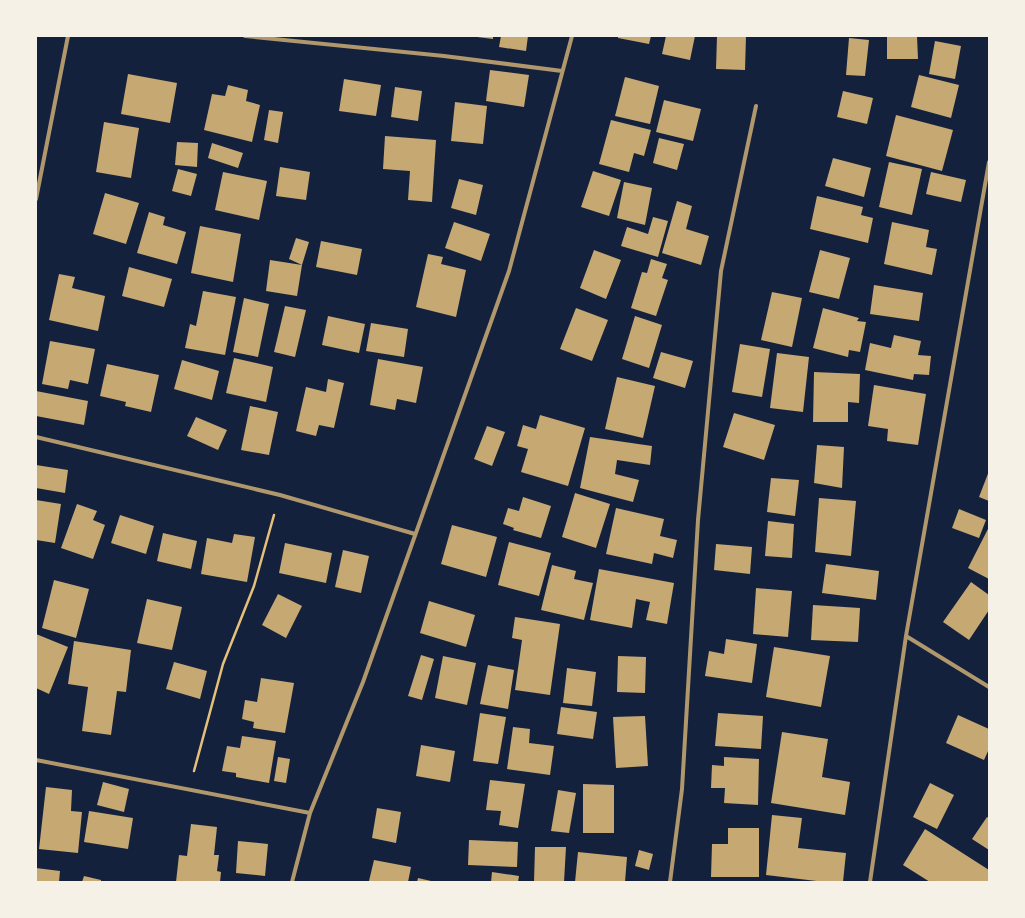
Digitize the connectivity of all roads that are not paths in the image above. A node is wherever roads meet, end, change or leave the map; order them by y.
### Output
1 (68, 36) edge
2 (245, 36) edge
3 (572, 36) edge
4 (562, 72) junction
5 (756, 106) dead end
6 (989, 162) edge
7 (36, 199) edge
8 (36, 438) edge
9 (415, 534) junction
10 (906, 636) junction
11 (989, 687) edge
12 (36, 760) edge
13 (310, 813) junction
14 (292, 882) edge
15 (670, 882) edge
16 (870, 882) edge

1 - 7 street
2 - 4 street
3 - 4 street
4 - 9 street
5 - 15 street
6 - 10 street
8 - 9 street
9 - 13 street
10 - 11 street
10 - 16 street
12 - 13 street
13 - 14 street

